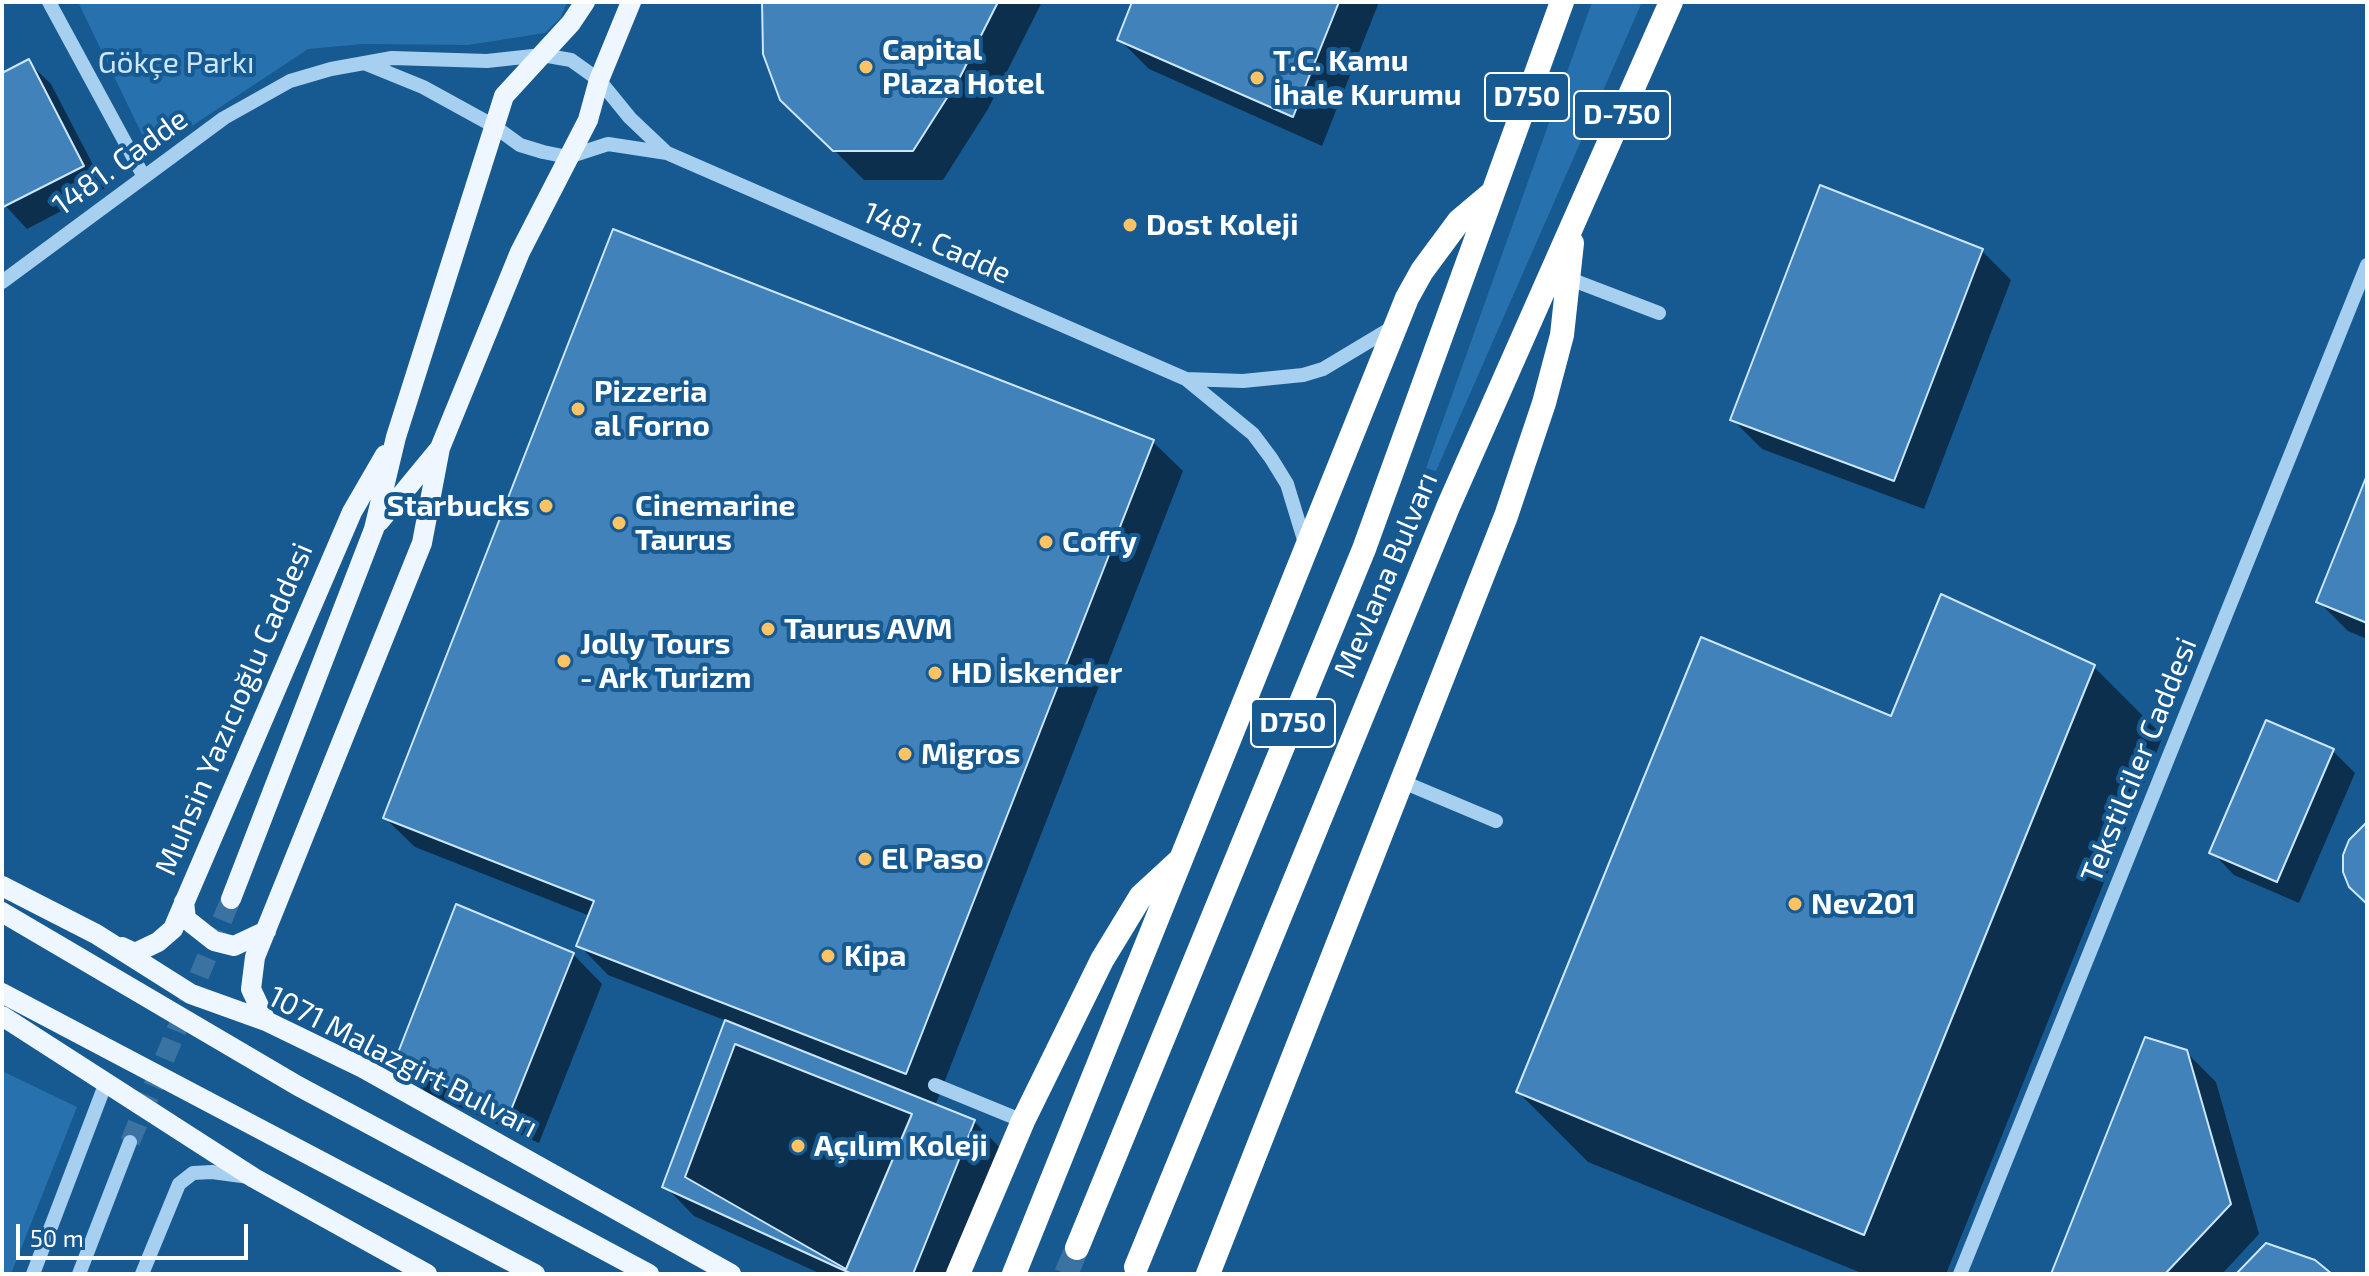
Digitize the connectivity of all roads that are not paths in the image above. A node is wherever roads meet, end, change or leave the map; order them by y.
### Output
1 (49, 2) edge
2 (585, 2) edge
3 (631, 2) edge
4 (1562, 2) edge
5 (1671, 2) edge
6 (542, 55) junction
7 (364, 63) junction
8 (599, 80) junction
9 (494, 126) junction
10 (667, 153) junction
11 (568, 157) junction
12 (144, 177) junction
13 (1493, 193) junction
14 (1573, 228) junction
15 (2367, 265) edge
16 (1570, 279) junction
17 (2, 282) edge
18 (1659, 313) dead end
19 (1397, 324) junction
20 (1186, 379) junction
21 (396, 437) junction
22 (440, 448) junction
23 (374, 529) junction
24 (1306, 546) junction
25 (1403, 782) junction
26 (1496, 821) dead end
27 (1184, 857) junction
28 (2, 886) edge
29 (231, 899) tunnel mouth
30 (184, 902) junction
31 (2, 912) edge
32 (266, 931) junction
33 (96, 934) junction
34 (2, 993) edge
35 (2, 1016) edge
36 (266, 1021) junction
37 (105, 1085) junction
38 (935, 1085) dead end
39 (1023, 1121) junction
40 (130, 1142) tunnel mouth
41 (254, 1178) junction
42 (1077, 1248) tunnel mouth
43 (1136, 1267) dead end
44 (1018, 1269) edge
45 (33, 1274) edge
46 (79, 1274) edge
47 (142, 1274) edge
48 (427, 1274) edge
49 (535, 1274) edge
50 (649, 1274) edge
51 (731, 1274) edge
52 (958, 1274) edge
53 (1208, 1274) edge
54 (1960, 1274) edge

1 - 12 street
2 - 6 main road, Muhsin Yazıcıoğlu Caddesi
3 - 8 main road, Muhsin Yazıcıoğlu Caddesi
4 - 13 highway, Mevlana Bulvarı / D750
5 - 14 highway, Mevlana Bulvarı / D-750
6 - 7 street, 1481. Cadde
6 - 8 street, 1481. Cadde
6 - 9 main road, Muhsin Yazıcıoğlu Caddesi
7 - 9 street
7 - 12 street, 1481. Cadde
8 - 10 street, 1481. Cadde
8 - 11 main road, Muhsin Yazıcıoğlu Caddesi
9 - 11 street
9 - 21 main road, Muhsin Yazıcıoğlu Caddesi
10 - 11 street, 1481. Cadde
10 - 20 street, 1481. Cadde
11 - 22 main road, Muhsin Yazıcıoğlu Caddesi
12 - 17 street, 1481. Cadde
13 - 19 highway
13 - 42 highway, Mevlana Bulvarı / D750
14 - 16 highway
14 - 43 highway, Mevlana Bulvarı / D750
15 - 54 street, Tekstilciler Caddesi
16 - 18 street
16 - 25 highway
19 - 20 street, 1481. Cadde
19 - 24 highway
20 - 24 street, 1481. Cadde
21 - 23 main road, Muhsin Yazıcıoğlu Caddesi
21 - 30 main road, Muhsin Yazıcıoğlu Caddesi
22 - 23 main road, Muhsin Yazıcıoğlu Caddesi
22 - 32 main road, Muhsin Yazıcıoğlu Caddesi
23 - 29 main road, Muhsin Yazıcıoğlu Caddesi
24 - 27 highway
25 - 26 street
25 - 53 highway
27 - 39 highway
27 - 44 highway
28 - 33 main road, 1071 Malazgirt Bulvarı
30 - 32 main road
30 - 33 main road, Muhsin Yazıcıoğlu Caddesi
31 - 50 main road
32 - 36 main road, Muhsin Yazıcıoğlu Caddesi
33 - 36 main road, 1071 Malazgirt Bulvarı
34 - 49 main road
35 - 37 main road
36 - 51 main road, 1071 Malazgirt Bulvarı
37 - 41 main road
37 - 45 street
38 - 39 street
39 - 52 highway
40 - 46 street
41 - 47 street
41 - 48 main road

